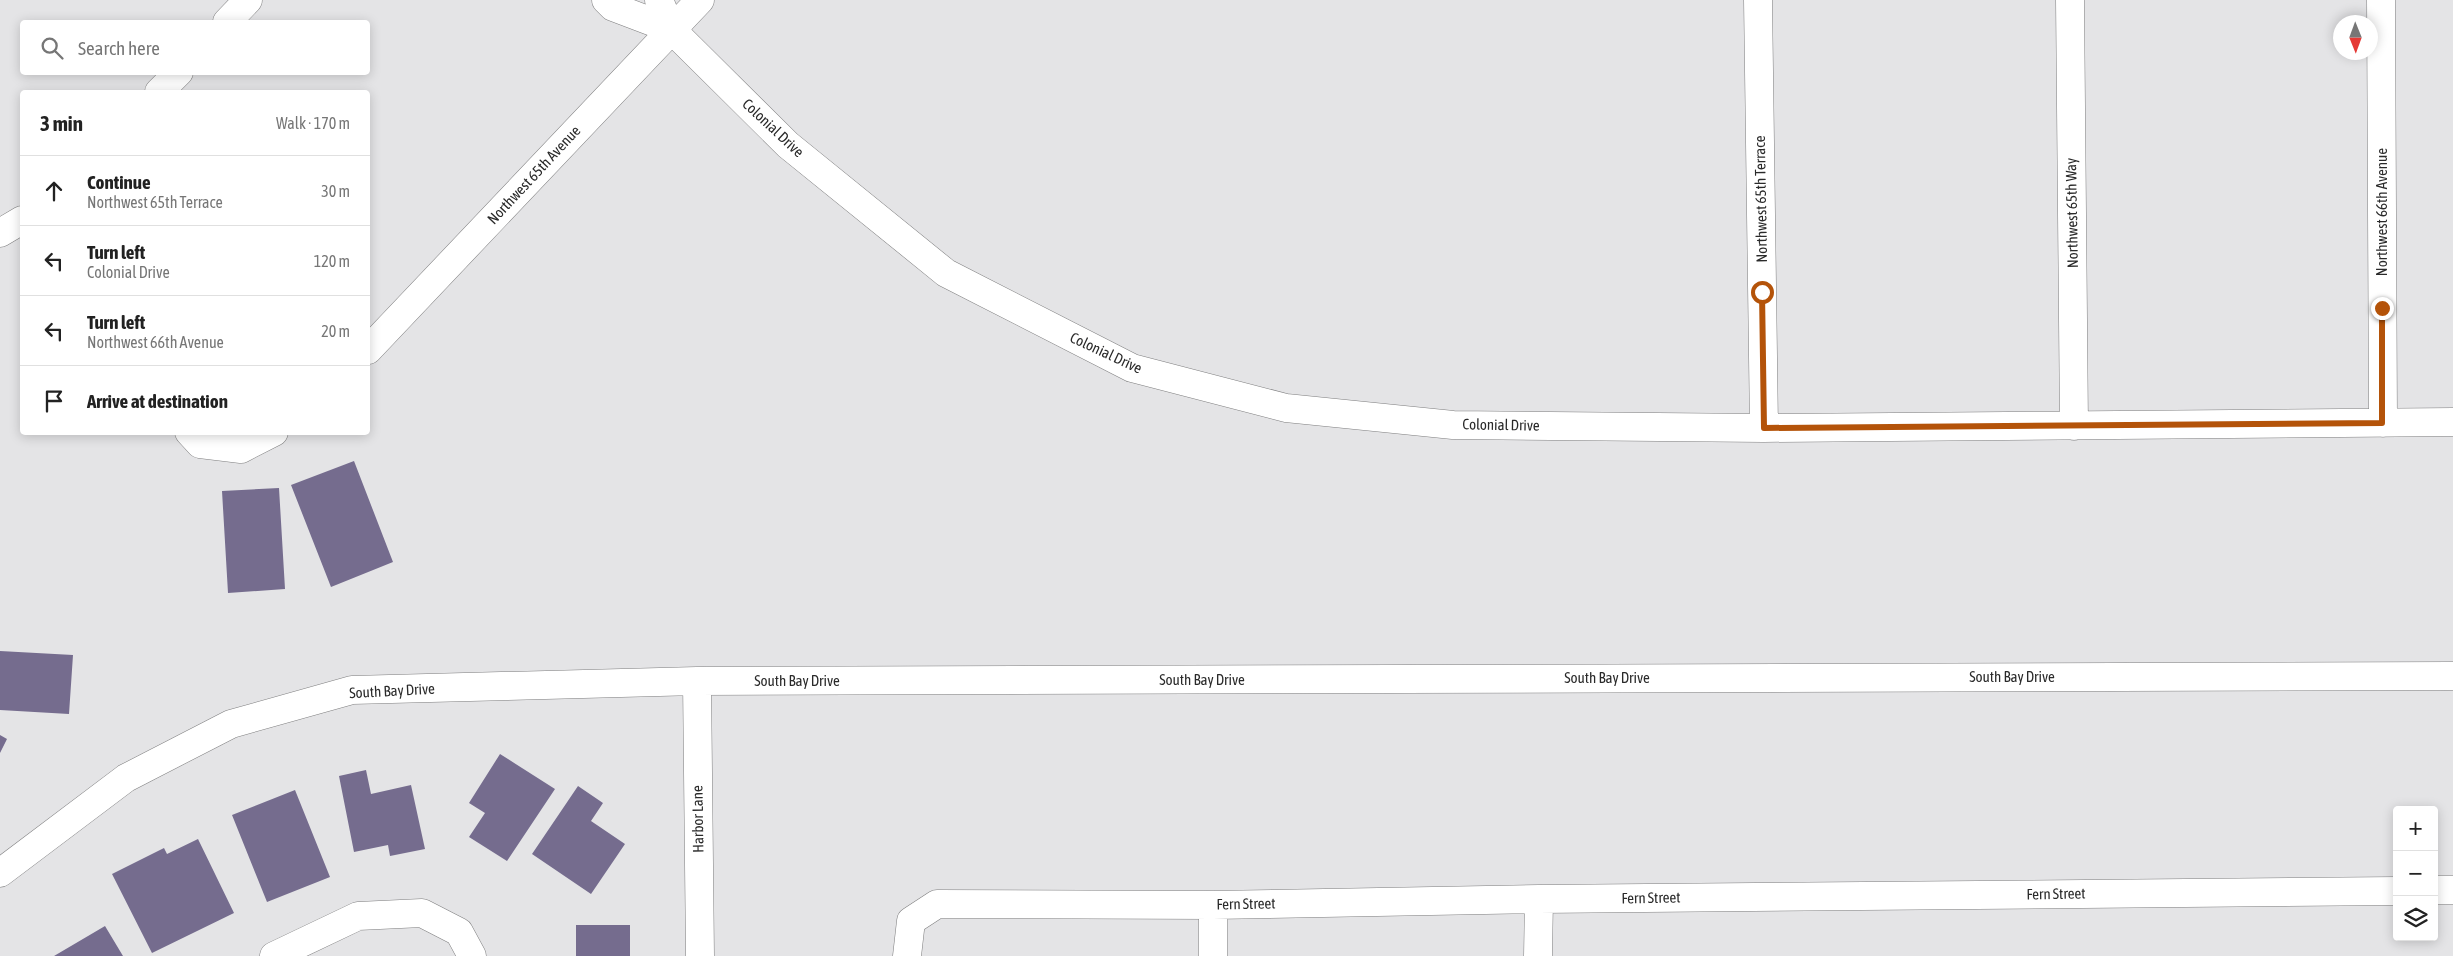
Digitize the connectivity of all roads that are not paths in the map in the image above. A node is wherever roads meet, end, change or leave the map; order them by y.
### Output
1 (248, 0) edge
2 (606, 0) edge
3 (659, 0) edge
4 (700, 0) edge
5 (1758, 0) edge
6 (2070, 0) edge
7 (2381, 0) edge
8 (229, 20) edge
9 (671, 29) junction
10 (176, 75) edge
11 (161, 90) edge
12 (370, 348) edge
13 (2453, 422) edge
14 (2382, 423) junction
15 (2074, 426) junction
16 (1764, 428) junction
17 (192, 435) edge
18 (268, 435) edge
19 (2453, 676) edge
20 (697, 681) junction
21 (0, 873) edge
22 (2438, 890) edge
23 (2453, 890) edge
24 (2393, 891) edge
25 (1539, 899) junction
26 (1213, 904) junction
27 (274, 956) edge
28 (472, 956) edge
29 (700, 956) edge
30 (907, 956) edge
31 (1214, 956) edge
32 (1538, 956) edge

1 - 8 street
2 - 9 street, Colonial Drive
3 - 9 street, Colonial Drive
4 - 9 street, Northwest 65th Avenue
5 - 16 street, Northwest 65th Terrace
6 - 15 street, Northwest 65th Way
7 - 14 street, Northwest 66th Avenue
9 - 12 street, Northwest 65th Avenue
9 - 16 street, Colonial Drive
10 - 11 street
13 - 14 street, Colonial Drive
14 - 15 street, Colonial Drive
15 - 16 street, Colonial Drive
17 - 18 street
19 - 20 street, South Bay Drive
20 - 21 street, South Bay Drive
20 - 29 street, Harbor Lane
22 - 23 street
24 - 25 street, Fern Street
25 - 26 street, Fern Street
25 - 32 street
26 - 30 street, Fern Street
26 - 31 street
27 - 28 street

